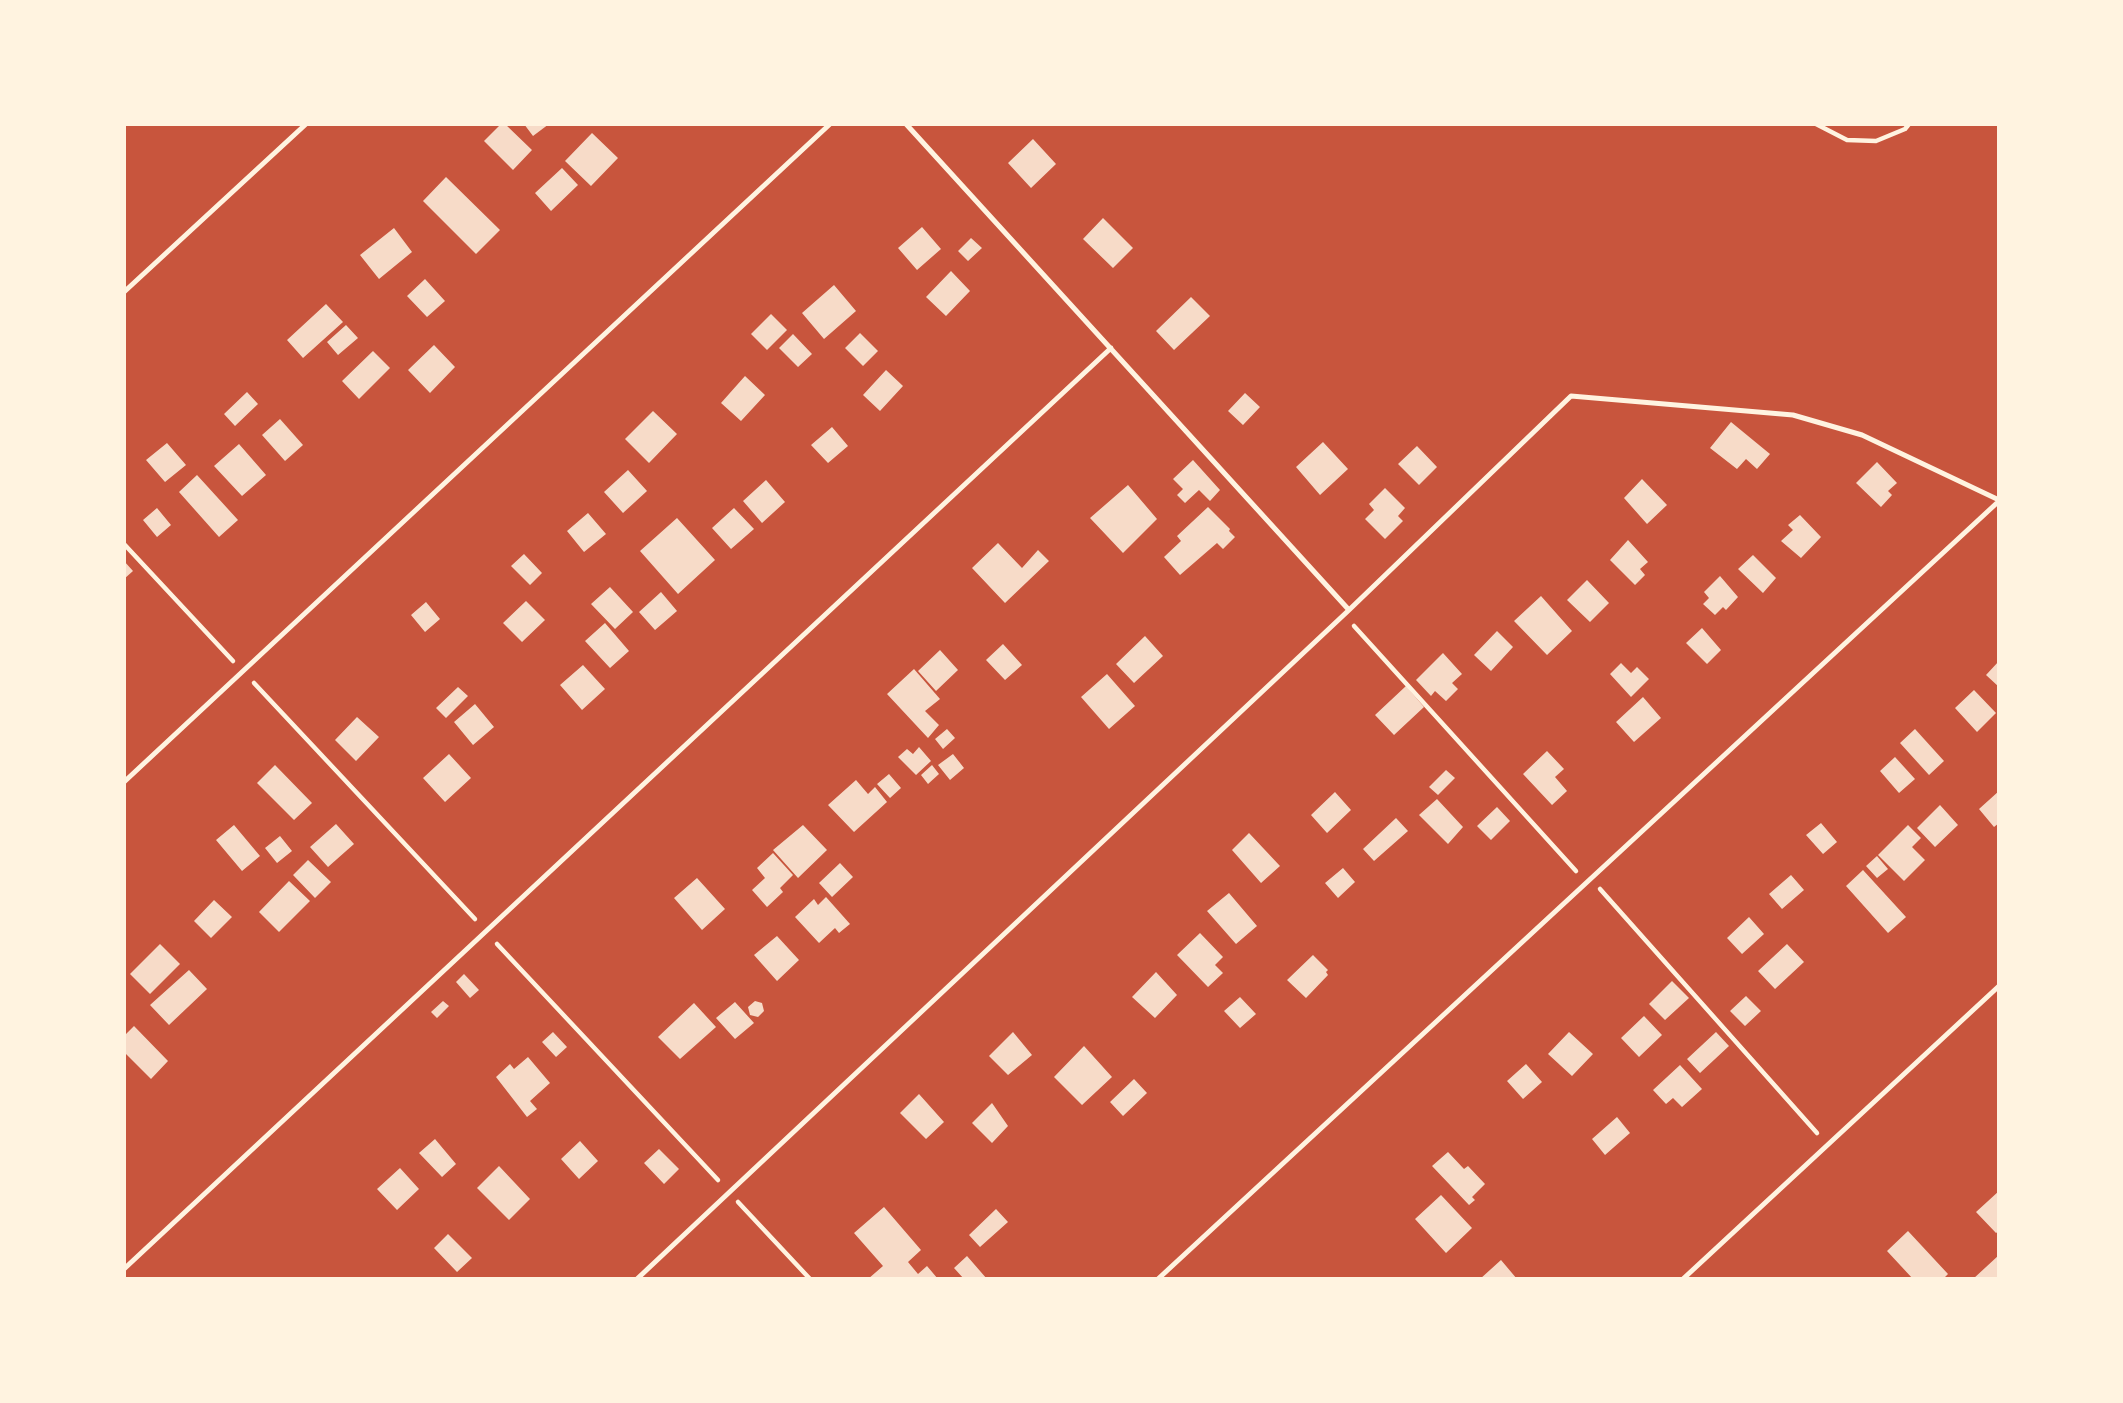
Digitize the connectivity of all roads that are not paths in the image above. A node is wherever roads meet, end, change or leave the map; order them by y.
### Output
1 (306, 124) edge
2 (830, 124) edge
3 (906, 124) edge
4 (124, 292) edge
5 (1111, 348) junction
6 (1999, 500) edge
7 (1346, 613) junction
8 (124, 782) edge
9 (1999, 986) edge
10 (124, 1269) edge
11 (637, 1279) edge
12 (1158, 1279) edge
13 (1683, 1279) edge

1 - 4 lane
2 - 8 lane
3 - 5 lane
5 - 7 lane
5 - 10 lane
6 - 7 lane
6 - 12 lane
7 - 11 lane
9 - 13 lane

